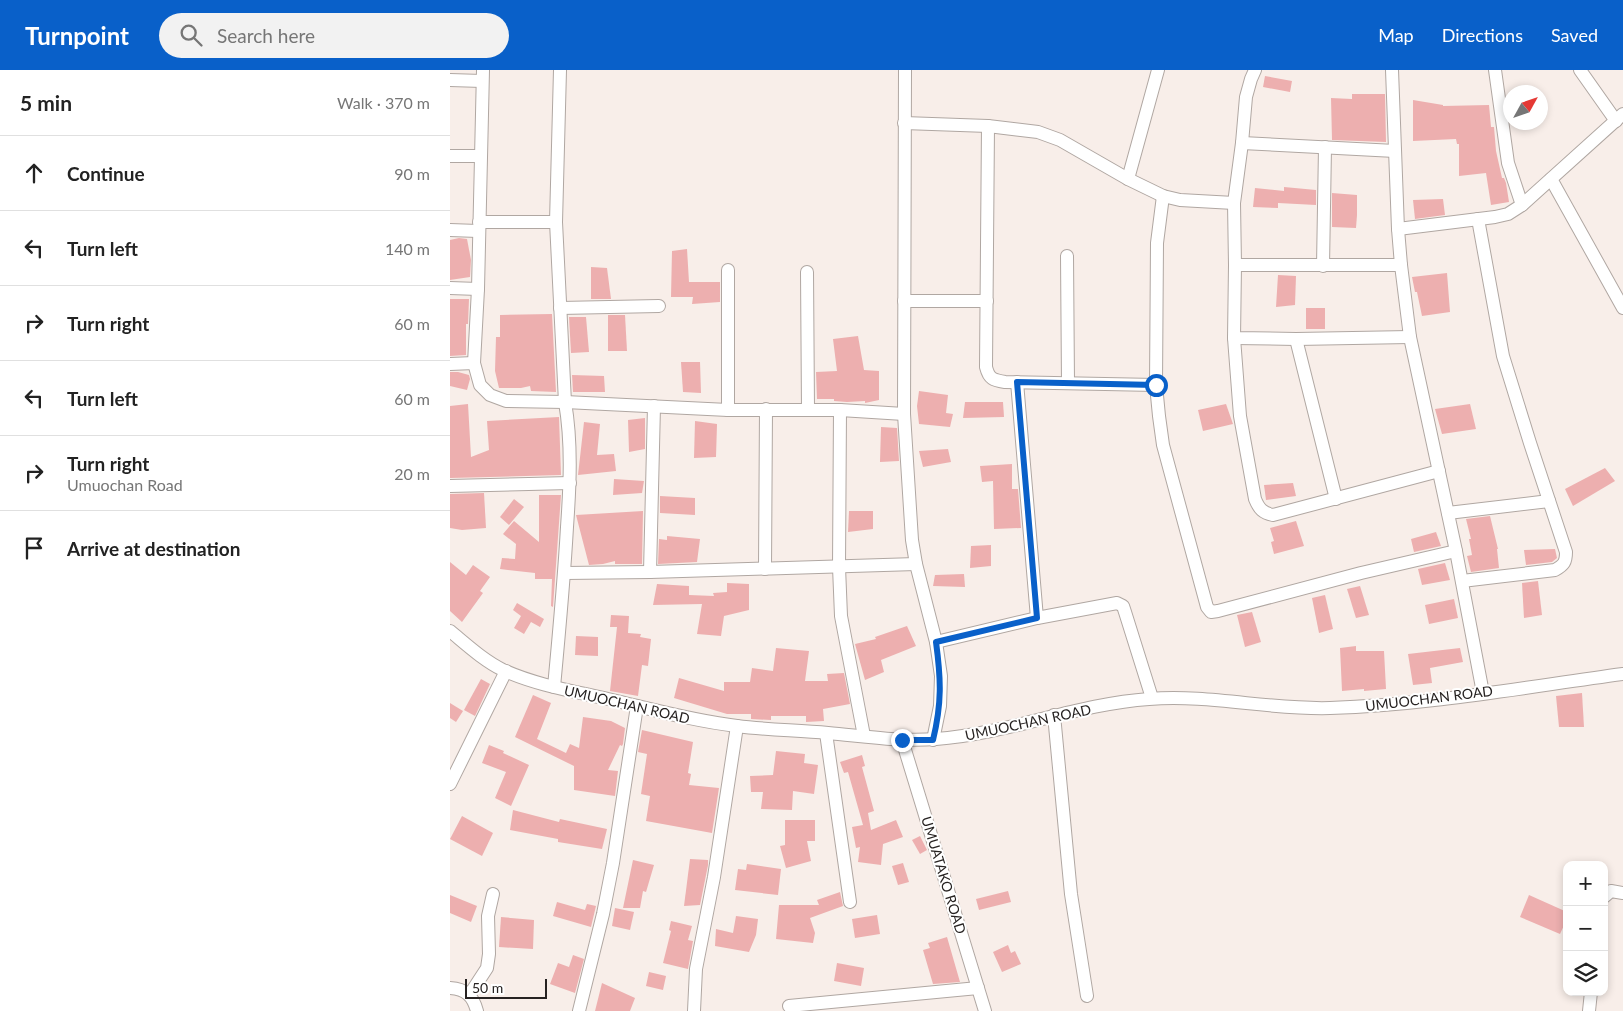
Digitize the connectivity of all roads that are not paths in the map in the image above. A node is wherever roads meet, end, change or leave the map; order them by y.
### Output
1 (560, 70) edge
2 (905, 70) edge
3 (1158, 70) edge
4 (1255, 70) edge
5 (1392, 70) edge
6 (1495, 70) edge
7 (1580, 70) edge
8 (483, 75) edge
9 (450, 80) edge
10 (1619, 117) edge
11 (904, 123) junction
12 (988, 126) junction
13 (1242, 143) junction
14 (1325, 147) junction
15 (1395, 151) junction
16 (450, 156) edge
17 (480, 156) junction
18 (1128, 179) junction
19 (1551, 179) junction
20 (1163, 196) junction
21 (1234, 203) junction
22 (1522, 206) junction
23 (1478, 219) junction
24 (556, 222) junction
25 (478, 226) junction
26 (1398, 229) junction
27 (450, 230) edge
28 (1067, 256) dead end
29 (1401, 265) junction
30 (1235, 266) junction
31 (1323, 266) junction
32 (728, 270) dead end
33 (808, 272) dead end
34 (450, 288) edge
35 (478, 288) junction
36 (904, 301) junction
37 (987, 301) junction
38 (659, 306) dead end
39 (560, 308) junction
40 (1623, 308) edge
41 (1410, 337) junction
42 (1234, 338) junction
43 (1296, 339) junction
44 (474, 363) junction
45 (450, 364) edge
46 (1017, 382) junction
47 (1068, 383) junction
48 (1156, 385) junction
49 (565, 402) junction
50 (654, 406) junction
51 (766, 409) junction
52 (808, 409) junction
53 (728, 410) junction
54 (840, 410) junction
55 (904, 414) junction
56 (1439, 471) junction
57 (570, 483) junction
58 (450, 486) edge
59 (1336, 499) junction
60 (1549, 501) junction
61 (1448, 513) junction
62 (1456, 551) junction
63 (916, 564) junction
64 (839, 567) junction
65 (765, 569) junction
66 (650, 572) junction
67 (565, 573) junction
68 (1462, 581) junction
69 (1037, 618) junction
70 (450, 631) edge
71 (936, 642) junction
72 (506, 671) junction
73 (1623, 674) edge
74 (554, 687) junction
75 (1483, 692) junction
76 (1152, 698) junction
77 (637, 706) junction
78 (1054, 715) junction
79 (737, 726) junction
80 (826, 733) junction
81 (864, 736) junction
82 (902, 740) junction
83 (933, 740) junction
84 (450, 784) edge
85 (1623, 893) edge
86 (494, 894) dead end
87 (1608, 894) edge
88 (850, 902) dead end
89 (450, 988) edge
90 (978, 988) junction
91 (470, 994) junction
92 (1087, 996) dead end
93 (1591, 996) edge
94 (790, 1006) dead end
95 (477, 1011) edge
96 (578, 1011) edge
97 (694, 1011) edge
98 (985, 1011) edge
99 (1589, 1011) edge

1 - 24 street
2 - 11 street
3 - 18 street
4 - 13 street
5 - 15 street
6 - 22 street
7 - 10 street
8 - 9 street
8 - 17 street
10 - 19 street
11 - 12 street
11 - 36 street
12 - 18 street
12 - 37 street
13 - 14 street
13 - 21 street
14 - 15 street
14 - 31 street
15 - 26 street
16 - 17 street
17 - 25 street
18 - 20 street
19 - 22 street
19 - 40 street
20 - 21 street
20 - 48 street
21 - 30 street
22 - 23 street
23 - 26 street
23 - 60 street
24 - 25 street
24 - 39 street
25 - 27 street
25 - 35 street
26 - 29 street
28 - 47 street
29 - 31 street
29 - 41 street
30 - 31 street
30 - 42 street
32 - 53 street
33 - 52 street
34 - 35 street
35 - 44 street
36 - 37 street
36 - 55 street
37 - 46 street
38 - 39 street
39 - 49 street
41 - 43 street
41 - 56 street
42 - 43 street
42 - 59 street
43 - 59 street
44 - 45 street
44 - 49 street
46 - 47 street
46 - 69 street
47 - 48 street
48 - 62 street
49 - 50 street
49 - 57 street
50 - 53 street
50 - 66 street
51 - 52 street
51 - 53 street
51 - 65 street
52 - 54 street
54 - 55 street
54 - 64 street
55 - 63 street
56 - 59 street
56 - 61 street
57 - 58 street
57 - 67 street
60 - 61 street
60 - 68 street
61 - 62 street
62 - 68 street
63 - 64 street
63 - 71 street
64 - 65 street
64 - 81 street
65 - 66 street
66 - 67 street
67 - 74 street
68 - 75 street
69 - 71 street
69 - 76 street
70 - 72 street, UMUOCHAN ROAD
71 - 83 street
72 - 74 street, UMUOCHAN ROAD
72 - 84 street
73 - 75 street, UMUOCHAN ROAD
74 - 77 street, UMUOCHAN ROAD
75 - 76 street, UMUOCHAN ROAD
76 - 78 street, UMUOCHAN ROAD
77 - 79 street, UMUOCHAN ROAD
77 - 96 street
78 - 83 street, UMUOCHAN ROAD
78 - 92 street
79 - 80 street, UMUOCHAN ROAD
79 - 97 street
80 - 81 street, UMUOCHAN ROAD
80 - 88 street
81 - 82 street, UMUOCHAN ROAD
82 - 83 street, UMUOCHAN ROAD
82 - 90 street, UMUATAKO ROAD
85 - 87 street
86 - 91 street
89 - 91 street
90 - 94 street
90 - 98 street, UMUATAKO ROAD
91 - 95 street
93 - 99 street

